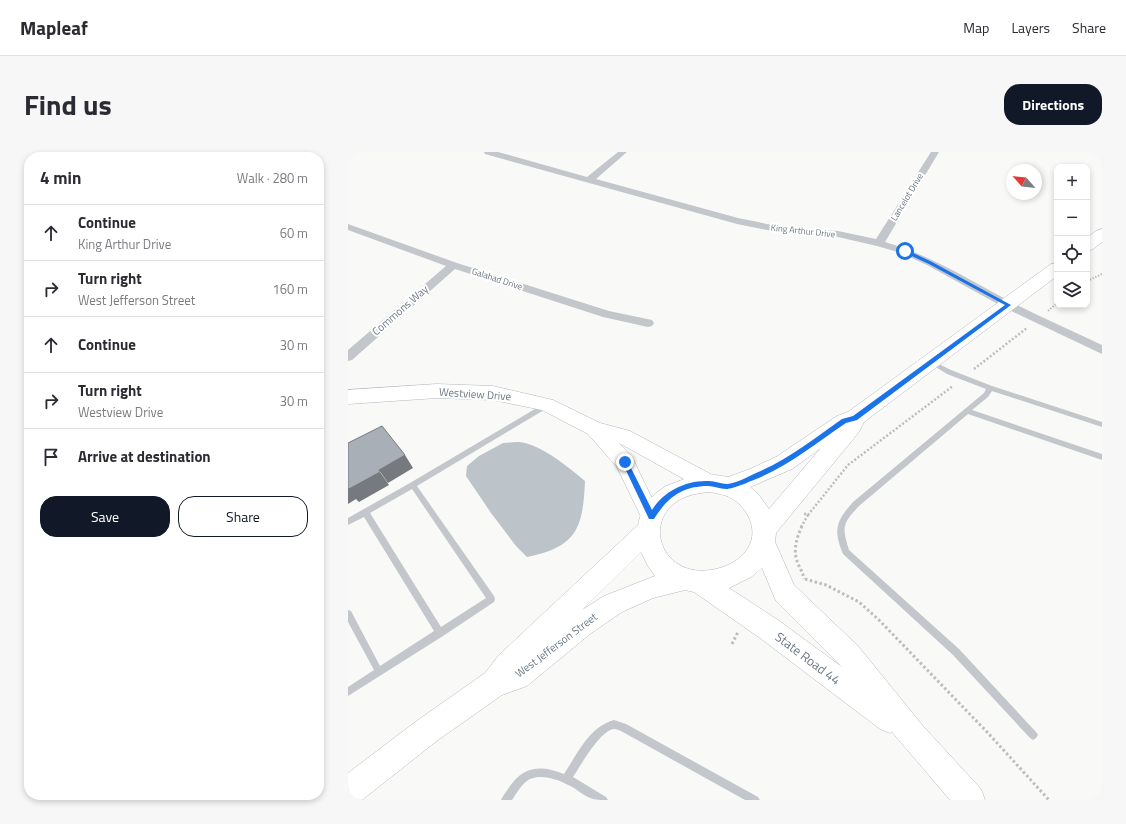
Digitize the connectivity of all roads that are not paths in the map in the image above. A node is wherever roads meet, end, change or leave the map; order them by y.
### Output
1 (488, 152) edge
2 (622, 152) edge
3 (934, 152) edge
4 (589, 180) junction
5 (348, 227) edge
6 (1102, 234) edge
7 (879, 242) junction
8 (1090, 244) edge
9 (453, 265) junction
10 (1054, 270) edge
11 (1009, 305) junction
12 (648, 323) dead end
13 (1102, 350) edge
14 (348, 356) edge
15 (931, 362) junction
16 (990, 388) junction
17 (348, 397) edge
18 (547, 405) junction
19 (968, 411) junction
20 (855, 418) junction
21 (1102, 425) edge
22 (595, 429) junction
23 (1102, 457) edge
24 (413, 485) junction
25 (718, 485) junction
26 (365, 512) junction
27 (348, 522) edge
28 (649, 524) junction
29 (764, 536) junction
30 (692, 581) junction
31 (348, 614) edge
32 (440, 632) junction
33 (379, 672) junction
34 (495, 683) junction
35 (348, 692) edge
36 (1033, 735) dead end
37 (913, 736) junction
38 (566, 779) junction
39 (348, 792) edge
40 (506, 800) edge
41 (603, 800) edge
42 (755, 800) edge
43 (970, 800) edge

1 - 4 street, King Arthur Drive
2 - 4 street
3 - 7 street, Lancelot Drive
4 - 7 street, King Arthur Drive
5 - 9 street, Galahad Drive
6 - 8 main road
7 - 11 street, King Arthur Drive
9 - 12 street, Galahad Drive
9 - 14 street, Commons Way
10 - 11 main road
11 - 13 street, King Arthur Drive
11 - 15 main road
15 - 16 lane
15 - 20 main road
16 - 19 lane
16 - 21 lane
17 - 18 street, Westview Drive
18 - 22 street, Westview Drive
18 - 24 lane
19 - 23 lane
19 - 36 lane
20 - 25 main road
20 - 29 main road
22 - 25 street, Westview Drive
22 - 28 street, Westview Drive
24 - 26 lane
24 - 32 lane
25 - 28 main road
25 - 29 main road
26 - 27 lane
26 - 32 lane
28 - 30 main road
28 - 34 main road, West Jefferson Street
29 - 30 main road
29 - 37 main road, State Road 44
30 - 34 main road, West Jefferson Street
30 - 37 main road, State Road 44
31 - 33 lane
32 - 33 lane
33 - 35 lane
34 - 39 main road, West Jefferson Street
37 - 43 main road, State Road 44
38 - 40 lane
38 - 41 lane
38 - 42 lane

